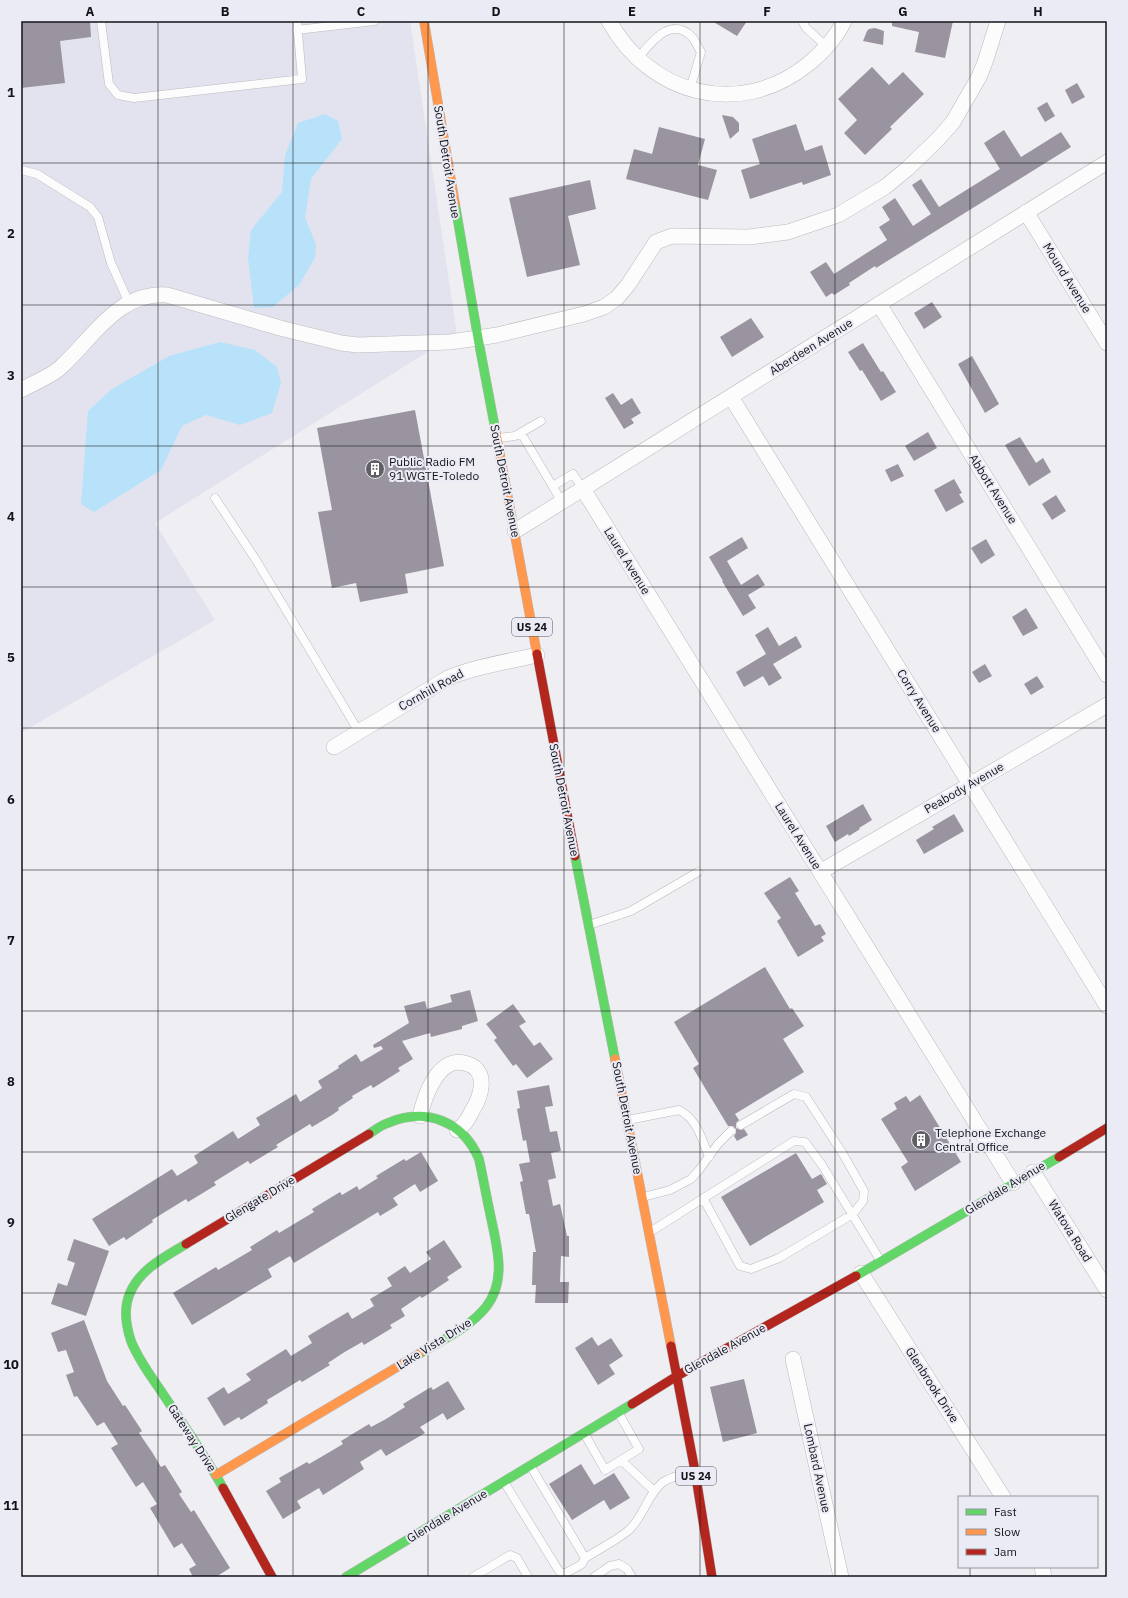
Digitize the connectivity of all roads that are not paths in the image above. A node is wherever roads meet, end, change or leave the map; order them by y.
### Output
1 (102, 21) edge
2 (296, 21) edge
3 (374, 21) edge
4 (424, 21) edge
5 (609, 21) edge
6 (802, 21) edge
7 (844, 21) edge
8 (998, 21) edge
9 (297, 30) junction
10 (827, 47) junction
11 (637, 58) junction
12 (690, 90) junction
13 (1107, 162) edge
14 (21, 170) edge
15 (1026, 212) junction
16 (129, 302) junction
17 (879, 304) junction
18 (478, 338) junction
19 (1107, 343) edge
20 (21, 390) edge
21 (731, 397) junction
22 (541, 421) dead end
23 (521, 433) junction
24 (497, 438) junction
25 (553, 486) junction
26 (583, 489) junction
27 (215, 498) dead end
28 (562, 502) junction
29 (515, 531) junction
30 (537, 655) junction
31 (1107, 674) edge
32 (1107, 705) edge
33 (359, 732) junction
34 (334, 747) dead end
35 (970, 784) junction
36 (698, 872) dead end
37 (820, 872) junction
38 (588, 925) junction
39 (1107, 1006) edge
40 (412, 1117) junction
41 (628, 1120) junction
42 (742, 1125) dead end
43 (1107, 1128) edge
44 (457, 1130) junction
45 (731, 1131) dead end
46 (709, 1157) junction
47 (1032, 1172) junction
48 (1013, 1183) junction
49 (643, 1197) junction
50 (703, 1198) junction
51 (853, 1214) junction
52 (650, 1232) junction
53 (880, 1262) junction
54 (861, 1273) junction
55 (1107, 1290) edge
56 (128, 1297) joint
57 (793, 1359) dead end
58 (677, 1376) junction
59 (617, 1412) junction
60 (583, 1433) junction
61 (621, 1460) junction
62 (530, 1465) junction
63 (695, 1471) junction
64 (216, 1475) junction
65 (503, 1481) junction
66 (654, 1491) junction
67 (1002, 1496) edge
68 (585, 1558) junction
69 (272, 1577) edge
70 (346, 1577) edge
71 (473, 1577) edge
72 (528, 1577) edge
73 (594, 1577) edge
74 (632, 1577) edge
75 (712, 1577) edge
76 (841, 1577) edge

1 - 9 lane
2 - 9 lane
3 - 9 lane
4 - 18 main road, South Detroit Avenue / US 24
5 - 11 street
6 - 10 lane
7 - 10 street
8 - 18 street
10 - 12 street
11 - 12 street
11 - 12 lane
13 - 15 street, Aberdeen Avenue
14 - 16 lane
15 - 17 street, Aberdeen Avenue
15 - 19 street, Mound Avenue
16 - 18 street
16 - 20 street
17 - 21 street, Aberdeen Avenue
17 - 31 street, Abbott Avenue
18 - 24 main road, South Detroit Avenue / US 24
21 - 26 street, Aberdeen Avenue
21 - 35 street, Corry Avenue
22 - 23 lane
23 - 24 lane
23 - 25 lane
24 - 29 main road, South Detroit Avenue / US 24
25 - 26 lane
25 - 28 lane
26 - 28 street, Aberdeen Avenue
26 - 37 street, Laurel Avenue
27 - 33 lane
28 - 29 street, Aberdeen Avenue
29 - 30 main road, South Detroit Avenue / US 24
30 - 33 street, Cornhill Road
30 - 38 main road, South Detroit Avenue / US 24
32 - 35 street, Peabody Avenue
33 - 34 street, Cornhill Road
35 - 37 street, Peabody Avenue
35 - 39 street, Corry Avenue
36 - 38 lane
37 - 48 street, Laurel Avenue
38 - 41 main road, South Detroit Avenue / US 24
40 - 44 main road, Lake Vista Drive
40 - 44 street
40 - 56 main road, Glengate Drive
41 - 46 lane
41 - 49 main road, South Detroit Avenue / US 24
42 - 51 lane
43 - 47 main road, Glendale Avenue
44 - 64 main road, Lake Vista Drive
45 - 46 lane
46 - 49 lane
47 - 48 main road, Glendale Avenue
47 - 55 street, Watova Road
48 - 53 main road, Glendale Avenue
49 - 52 main road, South Detroit Avenue / US 24
50 - 51 lane
50 - 51 lane
50 - 52 lane
51 - 53 lane
52 - 58 main road, South Detroit Avenue / US 24
53 - 54 main road, Glendale Avenue
54 - 58 main road, Glendale Avenue
54 - 67 street, Glenbrook Drive
56 - 64 main road, Gateway Drive
57 - 76 street, Lombard Avenue
58 - 59 main road, Glendale Avenue
58 - 63 main road, South Detroit Avenue / US 24
59 - 60 main road, Glendale Avenue
59 - 61 lane
60 - 61 lane
60 - 62 main road, Glendale Avenue
61 - 66 lane
62 - 65 main road, Glendale Avenue
62 - 68 lane
63 - 66 lane
63 - 75 main road, South Detroit Avenue / US 24
64 - 69 main road, Gateway Drive
65 - 68 lane
65 - 70 main road, Glendale Avenue
66 - 68 lane
71 - 72 lane
73 - 74 lane

